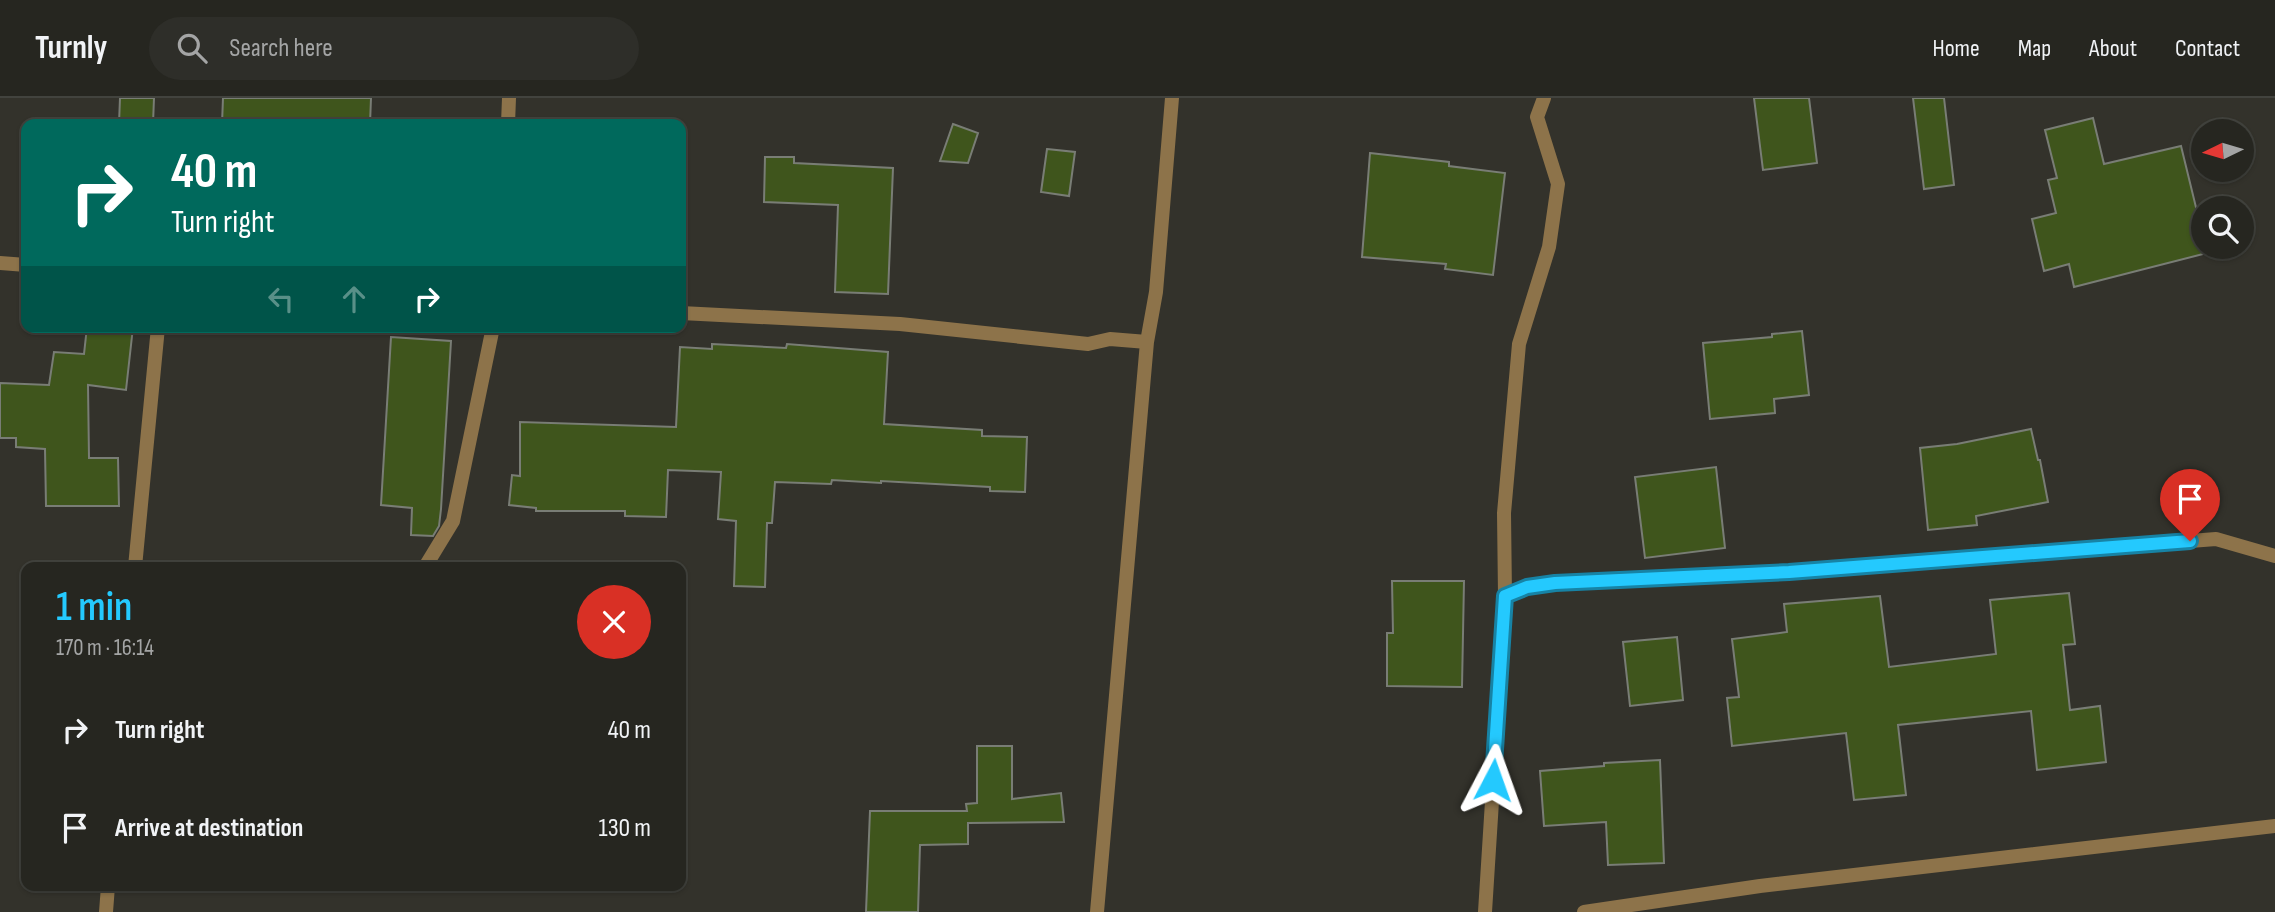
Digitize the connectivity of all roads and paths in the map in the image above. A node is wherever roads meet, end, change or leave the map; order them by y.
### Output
1 (509, 98) edge
2 (1172, 98) edge
3 (1544, 98) edge
4 (508, 119) edge
5 (0, 263) edge
6 (21, 265) edge
7 (686, 313) edge
8 (158, 333) edge
9 (492, 333) edge
10 (1147, 342) junction
11 (2275, 556) edge
12 (136, 562) edge
13 (428, 562) edge
14 (1505, 596) junction
15 (2275, 826) edge
16 (108, 891) edge
17 (106, 912) edge
18 (1097, 912) edge
19 (1485, 912) edge
20 (1584, 912) edge

1 - 4 street
2 - 10 street
3 - 14 street
5 - 6 street
7 - 10 street
8 - 12 street
9 - 13 street
10 - 18 street
11 - 14 street
14 - 19 street
15 - 20 street
16 - 17 street

